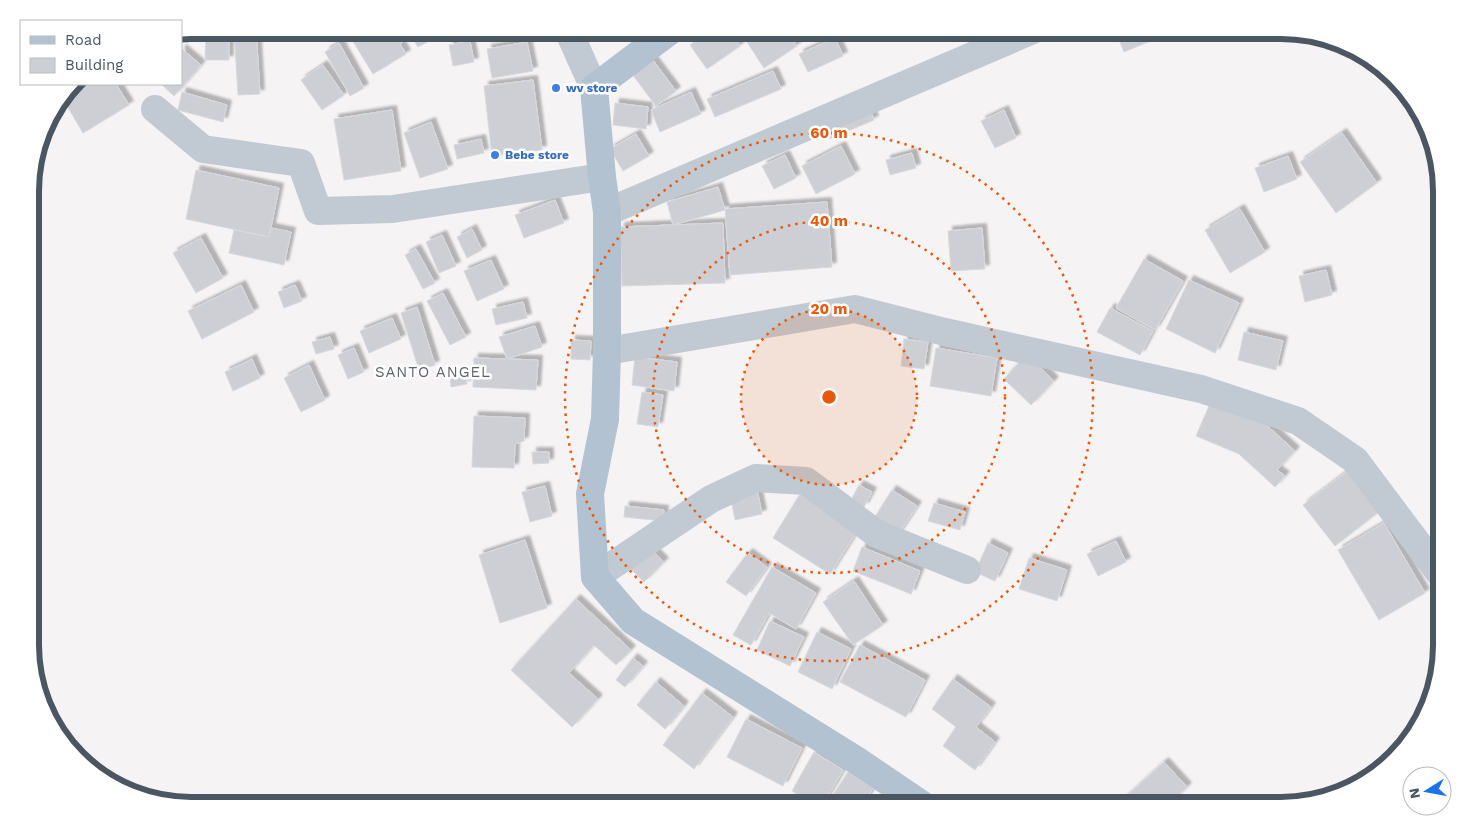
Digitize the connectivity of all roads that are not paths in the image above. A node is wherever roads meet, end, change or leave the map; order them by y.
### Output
1 (572, 39) edge
2 (659, 39) edge
3 (1012, 39) edge
4 (594, 88) junction
5 (155, 109) dead end
6 (602, 176) junction
7 (607, 212) junction
8 (607, 351) junction
9 (1433, 564) edge
10 (966, 570) dead end
11 (595, 577) junction
12 (911, 797) edge

1 - 4 street
2 - 4 main road
3 - 7 street
4 - 6 main road
5 - 6 street
6 - 7 main road
7 - 8 main road
8 - 9 street
8 - 11 main road
10 - 11 street
11 - 12 main road

